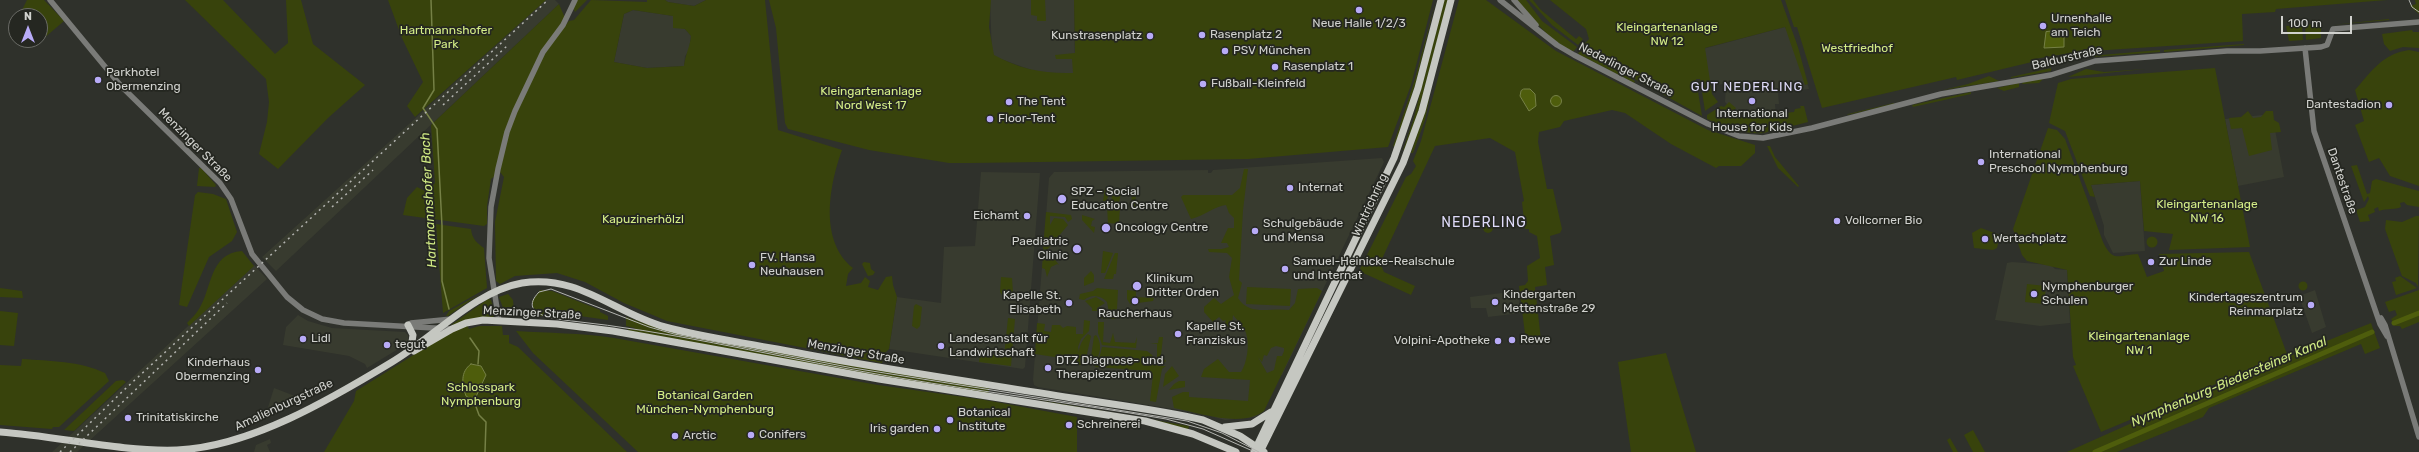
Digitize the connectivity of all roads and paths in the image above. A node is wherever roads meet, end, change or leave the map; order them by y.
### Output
1 (50, 0) edge
2 (575, 0) edge
3 (1441, 0) edge
4 (1452, 0) edge
5 (1500, 0) edge
6 (1514, 0) edge
7 (2419, 22) edge
8 (1548, 38) junction
9 (2306, 48) junction
10 (1764, 138) joint
11 (494, 292) junction
12 (453, 319) junction
13 (499, 321) junction
14 (405, 325) junction
15 (452, 329) junction
16 (436, 331) junction
17 (411, 348) junction
18 (399, 358) junction
19 (1273, 409) junction
20 (1223, 427) junction
21 (0, 432) edge
22 (2419, 437) edge
23 (1254, 449) edge
24 (1262, 451) edge
25 (1236, 452) edge

1 - 14 street, Menzinger Straße
2 - 11 street
3 - 19 main road, Wintrichring
4 - 24 main road, Wintrichring
5 - 8 street, Nederlinger Straße
6 - 8 street, Nederlinger Straße
7 - 9 street, Baldurstraße
8 - 10 street, Nederlinger Straße
9 - 10 street, Baldurstraße
9 - 22 street, Dantestraße
11 - 12 main road, Menzinger Straße
11 - 13 street
11 - 20 main road, Menzinger Straße
12 - 14 street, Menzinger Straße
12 - 16 main road, Menzinger Straße
13 - 15 main road, Menzinger Straße
13 - 25 main road, Menzinger Straße
14 - 16 street, Menzinger Straße
14 - 17 main road
15 - 16 street, Menzinger Straße
15 - 18 main road, Amalienburgstraße
16 - 17 main road, Amalienburgstraße
17 - 18 main road, Amalienburgstraße
18 - 21 main road, Amalienburgstraße
19 - 20 main road
19 - 23 main road, Wintrichring
20 - 23 main road, Menzinger Straße
23 - 24 main road, Menzinger Straße

